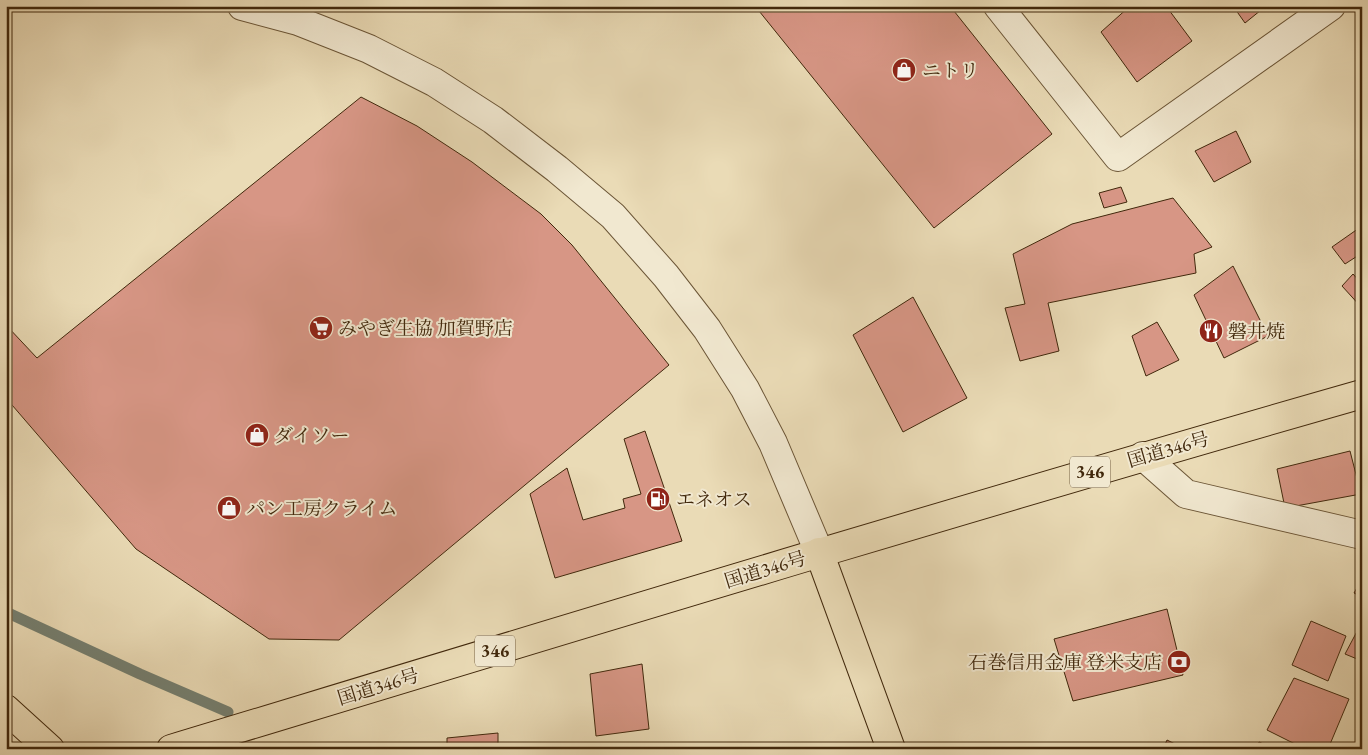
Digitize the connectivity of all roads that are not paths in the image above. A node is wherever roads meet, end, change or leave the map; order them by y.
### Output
1 (242, 6) edge
2 (998, 6) edge
3 (1331, 6) edge
4 (1362, 394) edge
5 (1143, 456) junction
6 (1362, 535) edge
7 (819, 552) junction
8 (6, 710) edge
9 (50, 749) edge
10 (171, 749) edge
11 (891, 749) edge

1 - 7 street
2 - 3 street
4 - 5 main road, 国道346号 / 346
5 - 6 street
5 - 7 main road, 国道346号 / 346
7 - 10 main road, 国道346号 / 346
7 - 11 main road
8 - 9 main road

